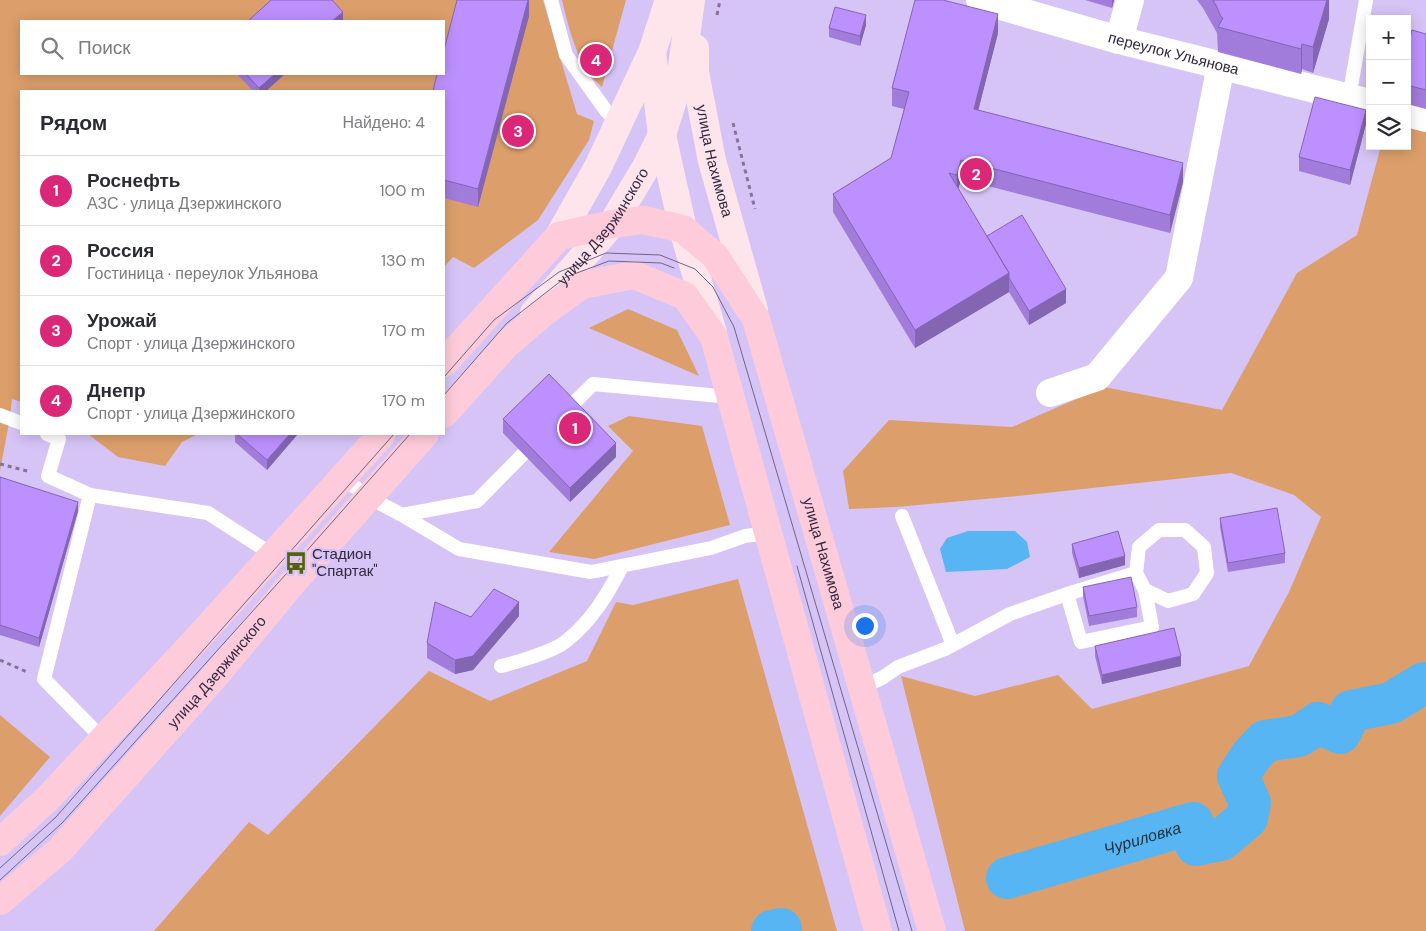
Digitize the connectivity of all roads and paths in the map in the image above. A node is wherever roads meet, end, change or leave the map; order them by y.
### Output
1 (551, 0) edge
2 (669, 0) edge
3 (692, 0) edge
4 (720, 0) edge
5 (980, 0) edge
6 (1130, 0) edge
7 (1366, 0) edge
8 (716, 19) dead end
9 (1119, 40) junction
10 (652, 52) junction
11 (1221, 65) junction
12 (1359, 100) edge
13 (731, 114) dead end
14 (1411, 114) edge
15 (1426, 118) edge
16 (620, 122) junction
17 (662, 135) junction
18 (755, 209) dead end
19 (612, 224) junction
20 (683, 229) junction
21 (559, 236) junction
22 (756, 319) junction
23 (714, 337) junction
24 (507, 344) junction
25 (445, 362) edge
26 (1050, 393) dead end
27 (730, 397) junction
28 (445, 413) edge
29 (0, 415) edge
30 (20, 423) edge
31 (49, 435) edge
32 (381, 435) edge
33 (425, 435) edge
34 (0, 464) edge
35 (48, 476) junction
36 (343, 478) junction
37 (90, 495) junction
38 (368, 497) junction
39 (402, 515) junction
40 (902, 516) dead end
41 (768, 533) junction
42 (273, 555) junction
43 (622, 566) junction
44 (1136, 572) junction
45 (1145, 590) junction
46 (1067, 594) junction
47 (953, 645) junction
48 (0, 660) edge
49 (501, 666) dead end
50 (44, 679) junction
51 (862, 687) junction
52 (103, 739) junction
53 (0, 842) edge
54 (0, 901) edge
55 (878, 931) edge
56 (932, 931) edge

1 - 16 lane
2 - 10 main road, улица Дзержинского
3 - 17 main road, улица Дзержинского
3 - 22 main road, улица Нахимова
4 - 8 path
5 - 9 street, переулок Ульянова
6 - 9 street
7 - 12 lane
9 - 11 street, переулок Ульянова
10 - 16 main road, улица Дзержинского
10 - 17 main road
11 - 12 street, переулок Ульянова
11 - 26 street
13 - 18 path
14 - 15 street
16 - 21 main road, улица Дзержинского
17 - 19 main road, улица Дзержинского
17 - 20 main road
19 - 20 main road, улица Нахимова
19 - 21 main road, улица Нахимова
19 - 24 main road, улица Дзержинского
20 - 22 main road, улица Нахимова
20 - 23 main road
21 - 25 main road, улица Дзержинского
22 - 51 main road, улица Нахимова
23 - 24 main road
23 - 27 main road
24 - 28 main road, улица Дзержинского
27 - 39 lane
27 - 41 main road
29 - 30 lane
31 - 35 lane
32 - 36 main road
33 - 38 main road, улица Дзержинского
34 - 35 path
35 - 37 lane
36 - 38 lane
36 - 42 main road
37 - 42 lane
37 - 50 lane
38 - 39 lane
38 - 54 main road, улица Дзержинского
39 - 43 lane
40 - 47 lane
41 - 43 lane
41 - 55 main road
42 - 52 main road
43 - 49 lane
44 - 45 lane
44 - 45 lane
44 - 46 lane
45 - 46 lane
46 - 47 lane
47 - 51 lane
48 - 50 path
50 - 52 lane
51 - 56 main road, улица Нахимова
52 - 53 main road

